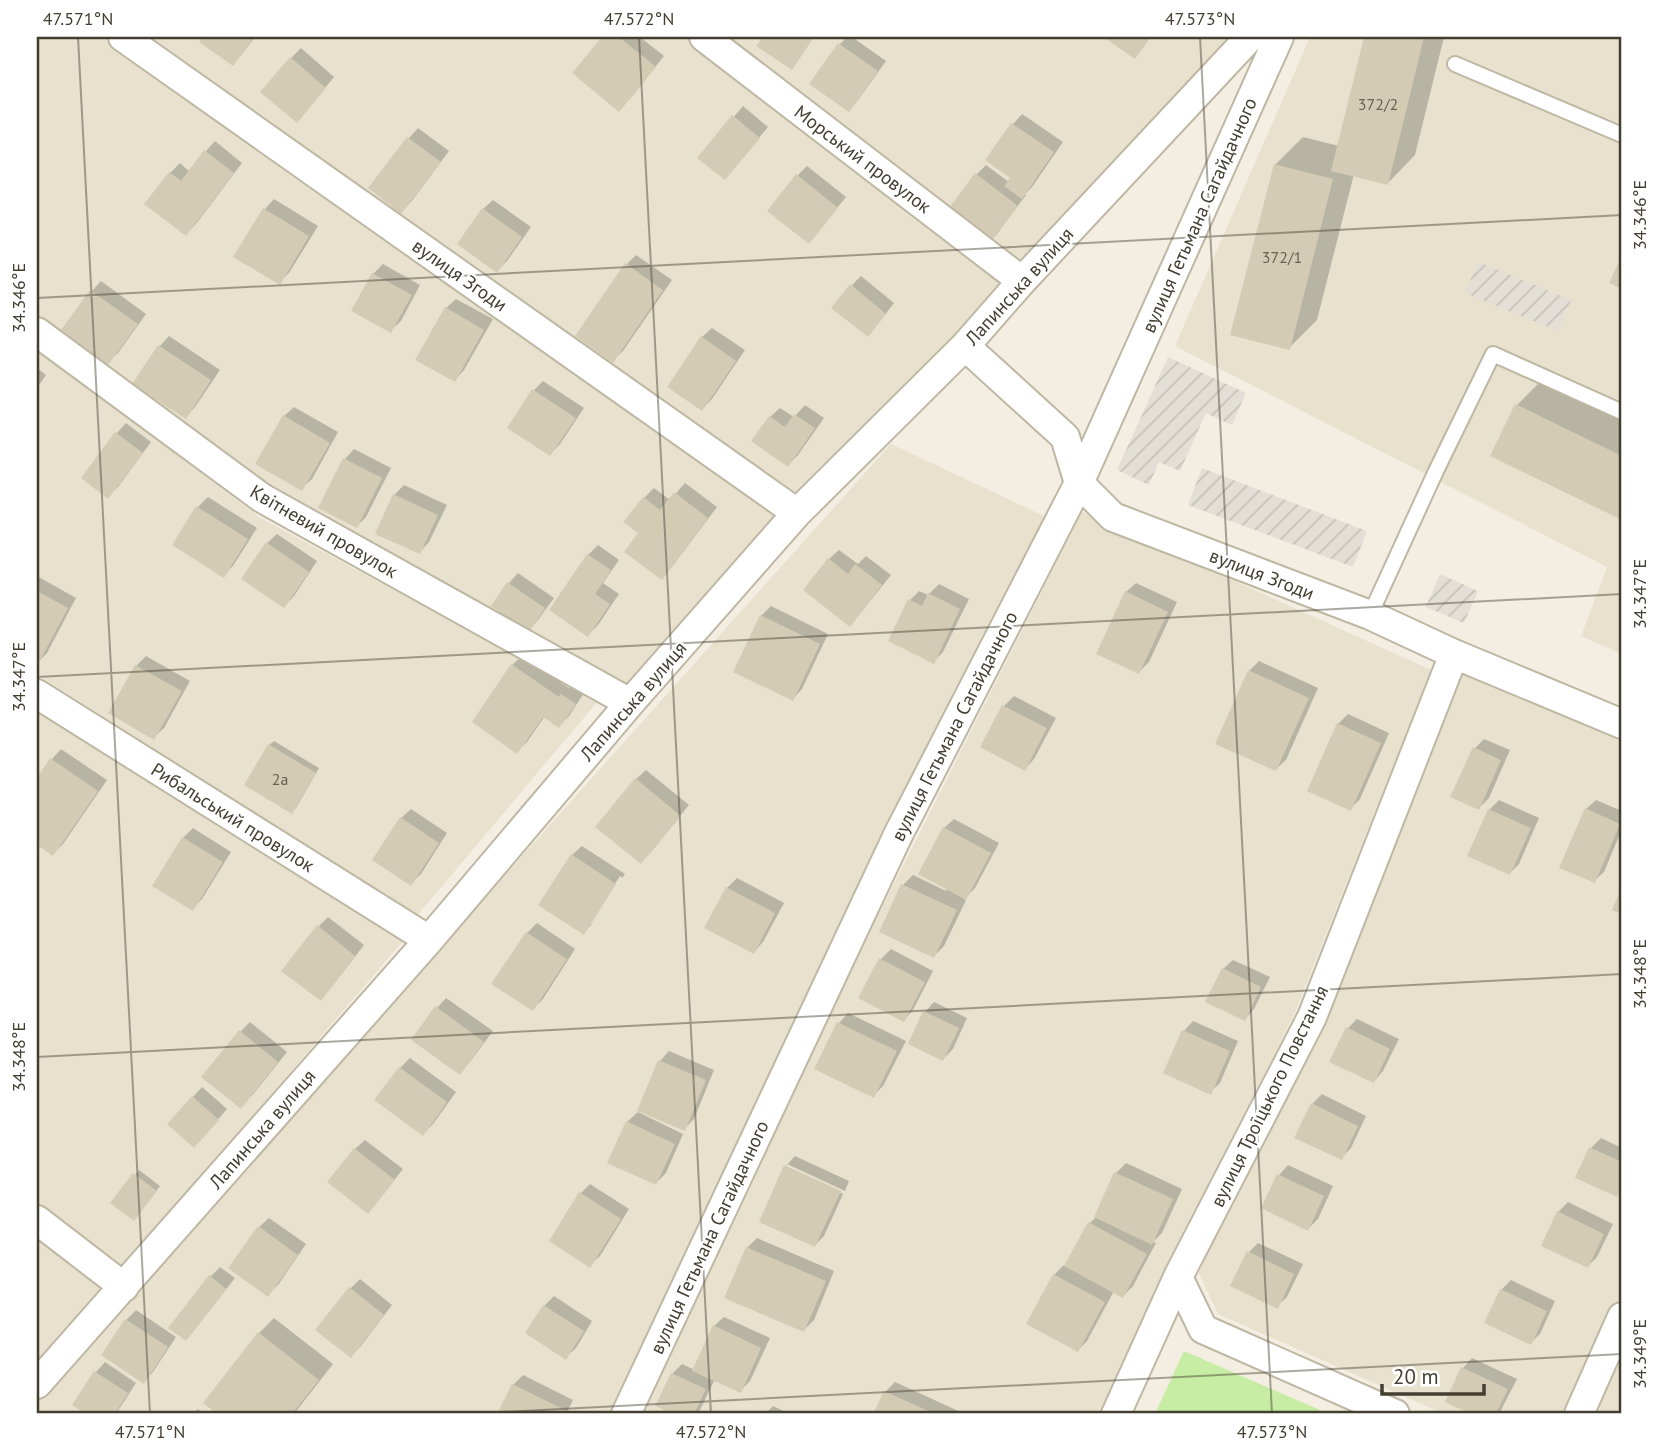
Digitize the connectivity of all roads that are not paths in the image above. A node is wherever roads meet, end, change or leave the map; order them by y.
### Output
1 (123, 37) edge
2 (704, 37) edge
3 (1250, 37) edge
4 (1279, 37) edge
5 (1455, 64) dead end
6 (1622, 135) edge
7 (1022, 281) junction
8 (37, 332) edge
9 (965, 346) junction
10 (1622, 412) edge
11 (1079, 483) junction
12 (797, 513) junction
13 (1370, 615) junction
14 (1454, 654) junction
15 (37, 694) edge
16 (630, 703) junction
17 (1622, 724) edge
18 (429, 940) junction
19 (37, 1220) edge
20 (1178, 1277) junction
21 (124, 1287) junction
22 (1622, 1317) edge
23 (37, 1384) edge
24 (626, 1414) edge
25 (1116, 1414) edge
26 (1395, 1414) edge
27 (1579, 1414) edge

1 - 12 street, вулиця Згоди
2 - 7 street, Морський провулок
3 - 7 street, Лапинська вулиця
4 - 11 street, вулиця Гетьмана Сагайдачного
5 - 6 lane
7 - 9 street, Лапинська вулиця
8 - 16 street, Квітневий провулок
9 - 11 street, вулиця Згоди
9 - 12 street, Лапинська вулиця
10 - 13 lane
11 - 13 street, вулиця Згоди
11 - 24 street, вулиця Гетьмана Сагайдачного
12 - 16 street, Лапинська вулиця
13 - 14 street, вулиця Згоди
14 - 17 street, вулиця Згоди
14 - 20 street, вулиця Троїцького Повстання
15 - 18 street, Рибальський провулок
16 - 18 street, Лапинська вулиця
18 - 21 street, Лапинська вулиця
19 - 21 street
20 - 25 street, вулиця Троїцького Повстання
20 - 26 street
21 - 23 street, Лапинська вулиця
22 - 27 street

